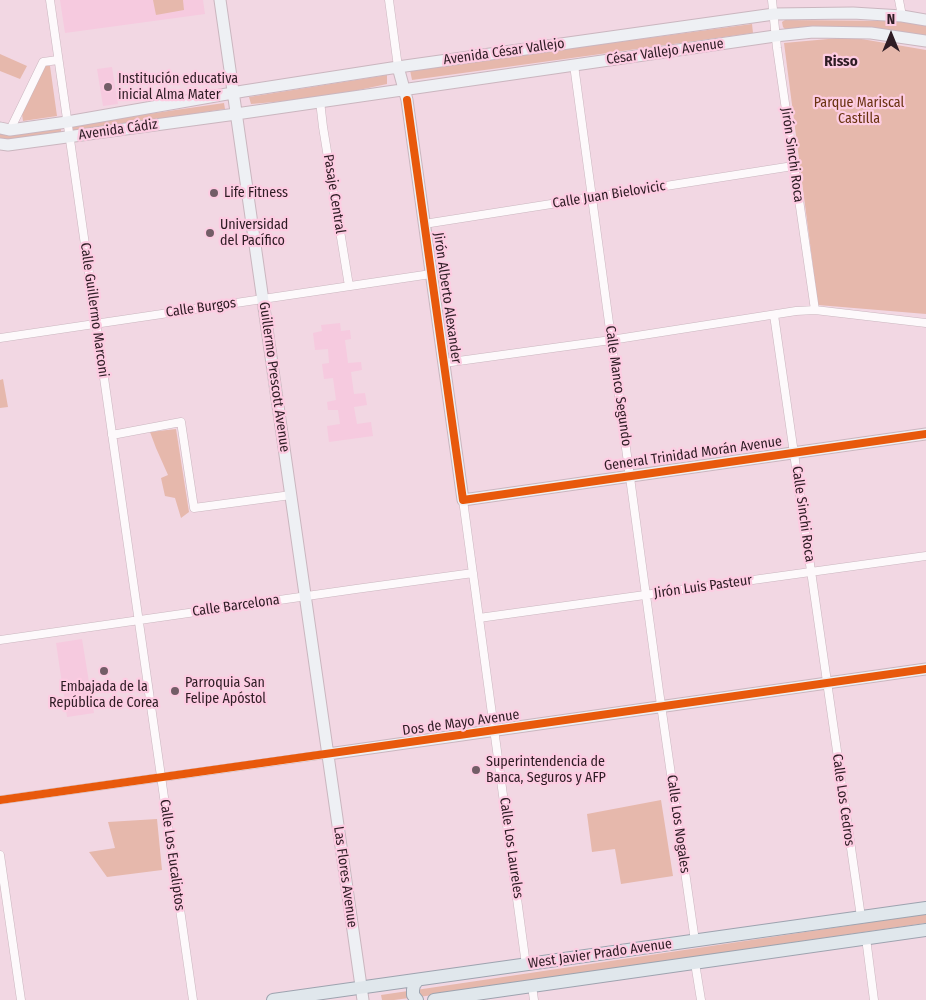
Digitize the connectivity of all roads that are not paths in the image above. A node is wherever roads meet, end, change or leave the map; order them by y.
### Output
1 (50, 0) edge
2 (220, 0) edge
3 (389, 0) edge
4 (772, 0) edge
5 (899, 0) edge
6 (774, 14) junction
7 (902, 16) junction
8 (926, 20) edge
9 (775, 36) junction
10 (926, 41) edge
11 (58, 60) junction
12 (574, 65) junction
13 (398, 67) junction
14 (404, 89) junction
15 (234, 93) junction
16 (320, 101) junction
17 (236, 114) junction
18 (67, 122) junction
19 (5, 129) edge
20 (69, 137) junction
21 (0, 145) edge
22 (793, 166) junction
23 (592, 197) junction
24 (424, 224) junction
25 (432, 274) junction
26 (349, 286) junction
27 (262, 299) junction
28 (815, 310) junction
29 (774, 315) junction
30 (96, 323) junction
31 (926, 323) edge
32 (0, 338) edge
33 (611, 340) junction
34 (444, 363) junction
35 (112, 434) junction
36 (926, 434) edge
37 (794, 453) junction
38 (630, 476) junction
39 (291, 496) junction
40 (463, 500) junction
41 (926, 556) edge
42 (811, 572) junction
43 (473, 573) junction
44 (646, 595) junction
45 (305, 596) junction
46 (480, 618) junction
47 (138, 620) junction
48 (0, 640) edge
49 (926, 669) edge
50 (826, 683) junction
51 (661, 707) junction
52 (495, 730) junction
53 (328, 754) junction
54 (161, 777) junction
55 (0, 800) edge
56 (0, 855) edge
57 (926, 908) edge
58 (860, 917) junction
59 (926, 930) edge
60 (866, 938) junction
61 (695, 941) junction
62 (696, 963) junction
63 (526, 965) junction
64 (418, 980) junction
65 (532, 986) junction
66 (362, 994) edge
67 (308, 998) edge
68 (21, 1000) edge
69 (193, 1000) edge
70 (274, 1000) edge
71 (417, 1000) edge
72 (434, 1000) edge
73 (534, 1000) edge
74 (701, 1000) edge
75 (874, 1000) edge

1 - 11 street, Calle Guillermo Marconi
2 - 15 main road, Guillermo Prescott Avenue
3 - 13 street, Jirón Alberto Alexander
4 - 6 street, Jirón Sinchi Roca
5 - 7 street
6 - 7 main road
6 - 9 street, Jirón Sinchi Roca
6 - 13 main road, Avenida César Vallejo
7 - 8 main road
9 - 10 main road, César Vallejo Avenue
9 - 12 main road, César Vallejo Avenue
9 - 22 street, Jirón Sinchi Roca
11 - 18 street, Calle Guillermo Marconi
11 - 19 street
12 - 14 main road, César Vallejo Avenue
12 - 23 street, Calle Manco Segundo
13 - 14 main road, Jirón Alberto Alexander
13 - 15 main road, Avenida César Vallejo
14 - 16 main road
14 - 24 main road, Jirón Alberto Alexander
15 - 17 main road, Guillermo Prescott Avenue
15 - 18 main road, Avenida Cádiz
16 - 17 main road
16 - 26 street, Pasaje Central
17 - 20 main road, Avenida Cádiz
17 - 27 main road, Guillermo Prescott Avenue
18 - 19 main road, Avenida Cádiz
18 - 20 street, Calle Guillermo Marconi
20 - 21 main road, Avenida Cádiz
20 - 30 street, Calle Guillermo Marconi
22 - 23 street, Calle Juan Bielovicic
22 - 28 street, Jirón Sinchi Roca
23 - 24 street, Calle Juan Bielovicic
23 - 33 street, Calle Manco Segundo
24 - 25 main road, Jirón Alberto Alexander
25 - 26 street, Calle Burgos
25 - 34 main road, Jirón Alberto Alexander
26 - 27 street, Calle Burgos
27 - 30 street, Calle Burgos
27 - 39 main road, Guillermo Prescott Avenue
28 - 29 street
28 - 31 street
29 - 33 street
29 - 37 street, Calle Sinchi Roca
30 - 32 street, Calle Burgos
30 - 35 street, Calle Guillermo Marconi
33 - 34 street
33 - 38 street, Calle Manco Segundo
34 - 40 main road, Jirón Alberto Alexander
35 - 39 street
35 - 47 street, Calle Guillermo Marconi
36 - 37 main road, General Trinidad Morán Avenue
37 - 38 main road, General Trinidad Morán Avenue
37 - 42 street, Calle Sinchi Roca
38 - 40 main road, General Trinidad Morán Avenue
38 - 44 street, Calle Manco Segundo
39 - 45 main road, Guillermo Prescott Avenue
40 - 43 street, Jirón Alberto Alexander
41 - 42 street, Jirón Luis Pasteur
42 - 44 street, Jirón Luis Pasteur
42 - 50 street, Calle Sinchi Roca
43 - 45 street, Calle Barcelona
43 - 46 street, Jirón Alberto Alexander
44 - 46 street, Jirón Luis Pasteur
44 - 51 street, Calle Manco Segundo
45 - 47 street, Calle Barcelona
45 - 53 main road, Guillermo Prescott Avenue
46 - 52 street, Jirón Alberto Alexander
47 - 48 street, Calle Barcelona
47 - 54 street, Calle Los Eucaliptos
49 - 50 main road, Dos de Mayo Avenue
50 - 51 main road, Dos de Mayo Avenue
50 - 58 street, Calle Los Cedros
51 - 52 main road, Dos de Mayo Avenue
51 - 61 street, Calle Los Nogales
52 - 53 main road, Dos de Mayo Avenue
52 - 63 street, Calle Los Laureles
53 - 54 street, Dos de Mayo Avenue
53 - 66 main road, Las Flores Avenue
54 - 55 street, Dos de Mayo Avenue
54 - 69 street, Calle Los Eucaliptos
56 - 68 street
57 - 58 main road, West Javier Prado Avenue
58 - 61 main road, West Javier Prado Avenue
59 - 60 main road, West Javier Prado Avenue
60 - 62 main road, West Javier Prado Avenue
60 - 75 street
61 - 63 main road, West Javier Prado Avenue
62 - 65 main road, West Javier Prado Avenue
62 - 74 street
63 - 64 main road, West Javier Prado Avenue
64 - 66 main road, West Javier Prado Avenue
64 - 71 main road
65 - 72 main road, West Javier Prado Avenue
65 - 73 street
66 - 67 main road, West Javier Prado Avenue
67 - 70 main road, West Javier Prado Avenue

